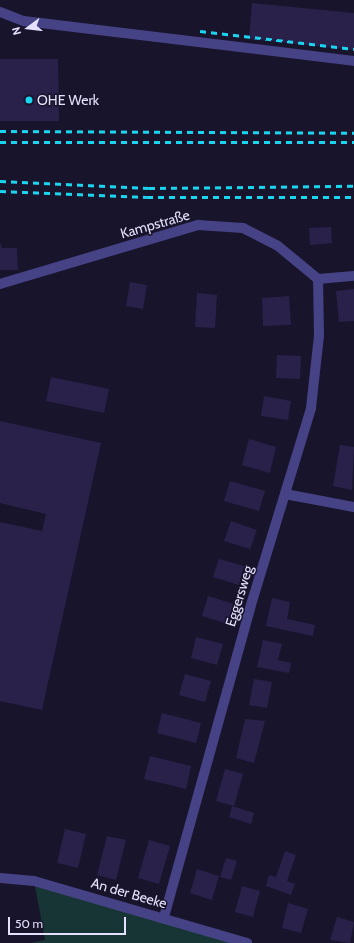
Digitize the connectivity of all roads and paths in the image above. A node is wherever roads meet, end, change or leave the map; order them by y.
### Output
1 (0, 12) edge
2 (354, 61) edge
3 (354, 276) edge
4 (318, 279) junction
5 (0, 284) edge
6 (285, 494) junction
7 (354, 507) edge
8 (0, 878) edge
9 (164, 917) junction
10 (215, 938) edge
11 (247, 943) edge

1 - 2 street
3 - 4 street
4 - 5 street, Kampstraße
4 - 6 street, Eggersweg
6 - 7 street
6 - 9 street, Eggersweg
8 - 9 street, An der Beeke
9 - 10 street, An der Beeke
10 - 11 street, An der Beeke

